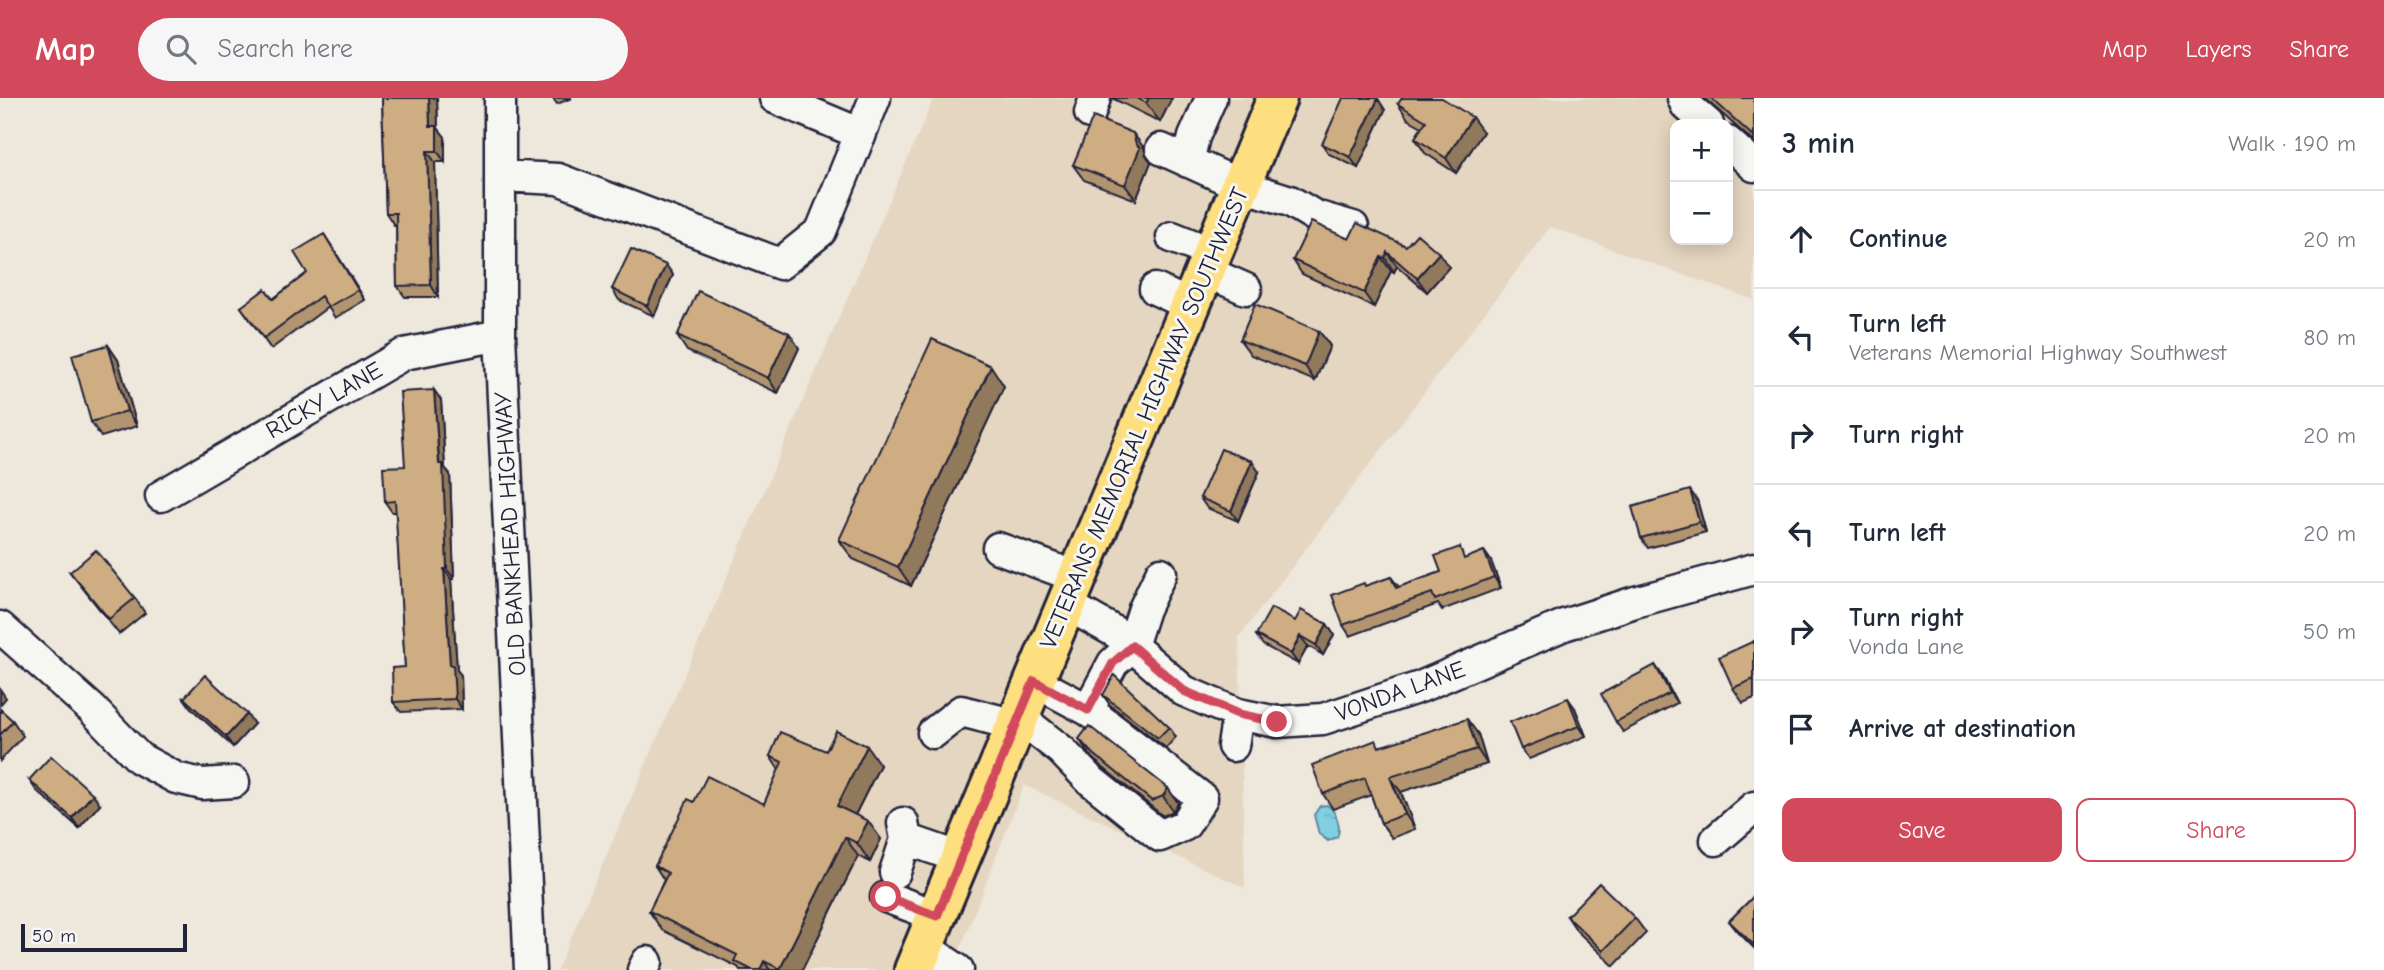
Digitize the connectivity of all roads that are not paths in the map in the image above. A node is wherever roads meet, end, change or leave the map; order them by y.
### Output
1 (500, 98) edge
2 (775, 98) edge
3 (875, 98) edge
4 (1211, 98) edge
5 (1277, 98) edge
6 (1683, 98) edge
7 (1702, 119) edge
8 (861, 134) junction
9 (1733, 147) edge
10 (1161, 149) dead end
11 (1188, 162) junction
12 (1754, 166) edge
13 (500, 176) junction
14 (1240, 186) junction
15 (1353, 227) edge
16 (1172, 237) dead end
17 (1202, 276) junction
18 (1155, 289) dead end
19 (1246, 289) dead end
20 (500, 335) junction
21 (161, 496) dead end
22 (998, 548) dead end
23 (1754, 569) edge
24 (1161, 573) dead end
25 (1071, 590) junction
26 (0, 627) edge
27 (1132, 646) junction
28 (1034, 681) junction
29 (1088, 710) junction
30 (1238, 714) junction
31 (1017, 721) junction
32 (933, 733) dead end
33 (1233, 746) dead end
34 (234, 782) dead end
35 (1754, 807) edge
36 (1716, 841) dead end
37 (961, 858) junction
38 (925, 944) edge
39 (530, 970) edge
40 (958, 970) edge

1 - 13 street, OLD BANKHEAD HIGHWAY
2 - 8 street
3 - 8 street
4 - 11 street
5 - 14 main road, VETERANS MEMORIAL HIGHWAY SOUTHWEST
6 - 7 street
8 - 13 street
9 - 12 street
10 - 11 street
11 - 14 street
13 - 20 street, OLD BANKHEAD HIGHWAY
14 - 15 street
14 - 17 main road, VETERANS MEMORIAL HIGHWAY SOUTHWEST
16 - 17 street
17 - 18 street
17 - 19 street
17 - 25 main road, VETERANS MEMORIAL HIGHWAY SOUTHWEST
20 - 21 street, RICKY LANE
20 - 39 street, OLD BANKHEAD HIGHWAY
22 - 25 street, VONDA LANE
23 - 30 street, VONDA LANE
24 - 27 street
25 - 27 street, VONDA LANE
25 - 28 main road, VETERANS MEMORIAL HIGHWAY SOUTHWEST
26 - 34 street
27 - 29 street
27 - 30 street, VONDA LANE
28 - 29 street
28 - 31 main road, VETERANS MEMORIAL HIGHWAY SOUTHWEST
29 - 31 street
30 - 33 street
31 - 32 street
31 - 37 main road, VETERANS MEMORIAL HIGHWAY SOUTHWEST
35 - 36 street
37 - 38 main road, VETERANS MEMORIAL HIGHWAY SOUTHWEST
37 - 38 street
38 - 40 street

